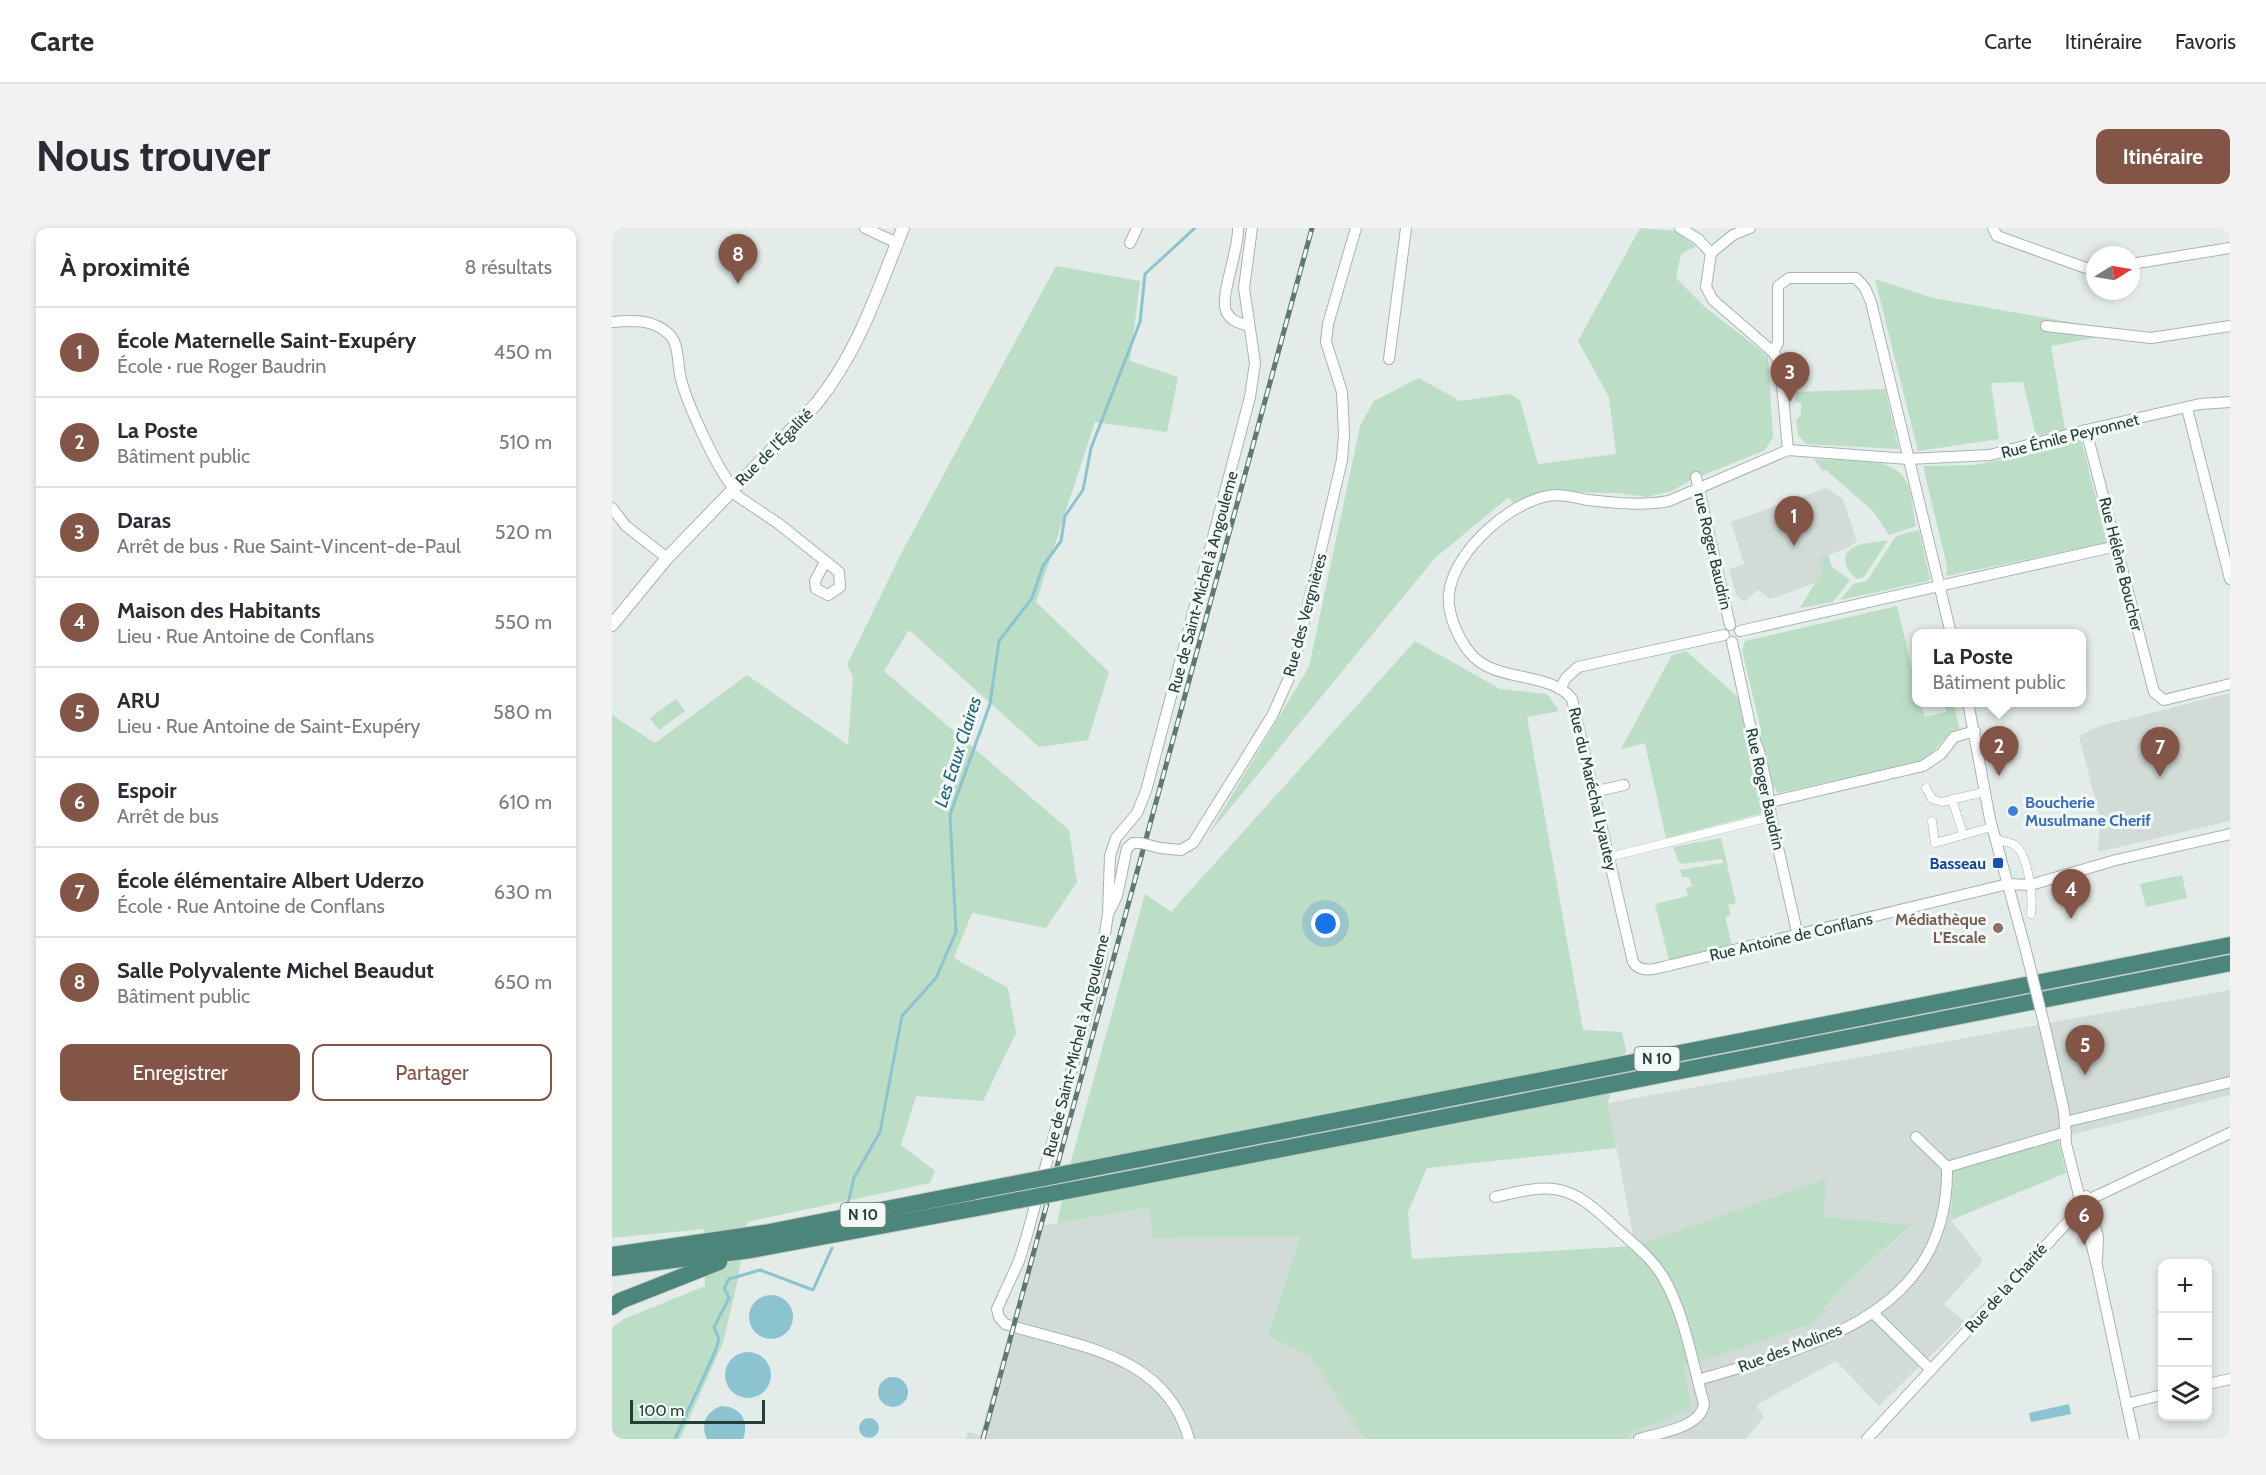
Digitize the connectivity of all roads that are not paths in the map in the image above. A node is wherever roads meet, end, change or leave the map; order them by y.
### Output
1 (865, 228) edge
2 (903, 228) edge
3 (1137, 228) edge
4 (1238, 228) edge
5 (1252, 228) edge
6 (1356, 228) edge
7 (1406, 228) edge
8 (1680, 228) edge
9 (1750, 228) edge
10 (1993, 228) edge
11 (897, 243) junction
12 (1130, 243) dead end
13 (2230, 248) edge
14 (1712, 253) junction
15 (2140, 263) edge
16 (2086, 268) edge
17 (612, 322) edge
18 (1249, 326) junction
19 (2046, 326) dead end
20 (2230, 326) edge
21 (1773, 352) junction
22 (1389, 359) dead end
23 (2230, 402) edge
24 (2187, 408) junction
25 (2086, 430) junction
26 (1788, 450) junction
27 (1908, 459) junction
28 (1697, 482) junction
29 (732, 489) junction
30 (612, 508) edge
31 (2117, 546) junction
32 (667, 558) junction
33 (825, 561) dead end
34 (2230, 579) edge
35 (1940, 587) junction
36 (612, 625) edge
37 (1730, 625) junction
38 (1950, 629) edge
39 (1740, 631) junction
40 (1728, 639) junction
41 (2230, 684) edge
42 (1560, 689) junction
43 (1969, 707) edge
44 (1975, 731) junction
45 (1624, 784) dead end
46 (1926, 788) dead end
47 (1593, 792) junction
48 (1984, 792) junction
49 (1952, 800) junction
50 (1770, 802) junction
51 (1771, 817) junction
52 (1932, 821) dead end
53 (1992, 827) junction
54 (1963, 834) junction
55 (2230, 834) edge
56 (1996, 839) junction
57 (1609, 857) junction
58 (2008, 884) junction
59 (2030, 885) junction
60 (1108, 914) junction
61 (2031, 914) dead end
62 (1798, 936) junction
63 (2230, 945) edge
64 (1633, 962) joint
65 (2230, 963) edge
66 (2230, 1082) edge
67 (2065, 1127) junction
68 (2230, 1133) edge
69 (1916, 1137) dead end
70 (1947, 1167) junction
71 (1495, 1197) dead end
72 (2084, 1203) junction
73 (751, 1250) junction
74 (612, 1255) edge
75 (612, 1268) edge
76 (612, 1307) edge
77 (1873, 1313) junction
78 (1931, 1370) junction
79 (2230, 1379) edge
80 (1698, 1380) junction
81 (2212, 1383) edge
82 (2158, 1396) edge
83 (2126, 1404) junction
84 (1189, 1439) edge
85 (1639, 1439) edge
86 (1867, 1439) edge
87 (2134, 1439) edge

1 - 11 street
2 - 11 street, Rue de l'Égalité
3 - 12 street
4 - 18 street
5 - 18 street, Rue de Saint-Michel à Angouleme
6 - 60 street, Rue des Vergnières, bridge
7 - 22 street
8 - 14 street
9 - 14 street
10 - 16 street
11 - 29 street, Rue de l'Égalité
13 - 15 street
14 - 21 street
17 - 29 street
18 - 60 street, Rue de Saint-Michel à Angouleme
19 - 20 street
21 - 26 street
21 - 27 street
23 - 24 street, Rue Émile Peyronnet
24 - 25 street, Rue Émile Peyronnet
24 - 34 street
25 - 27 street, Rue Émile Peyronnet
25 - 31 street, Rue Hélène Boucher
26 - 27 street, Rue du Maréchal Lyautey
26 - 28 street, Rue du Maréchal Lyautey
27 - 35 street
28 - 37 street, rue Roger Baudrin
28 - 42 street, Rue du Maréchal Lyautey
29 - 32 street, Rue de l'Égalité
29 - 33 street
30 - 32 street
31 - 35 street
31 - 41 street, Rue Hélène Boucher
32 - 36 street, Rue de l'Égalité
35 - 38 street
35 - 39 street
37 - 39 street
37 - 40 street
39 - 40 street
40 - 42 street
40 - 50 street, Rue Roger Baudrin
42 - 47 street, Rue du Maréchal Lyautey
43 - 44 street
44 - 48 street
44 - 50 street
45 - 47 street
46 - 49 street
47 - 57 street, Rue du Maréchal Lyautey
48 - 49 street
48 - 53 street
49 - 54 street
50 - 51 street, Rue Roger Baudrin
51 - 57 street
51 - 62 street, Rue Roger Baudrin
52 - 54 street
53 - 54 street
53 - 56 street
55 - 59 street, Rue Antoine de Conflans
56 - 58 street
56 - 59 street
57 - 64 street, Rue du Maréchal Lyautey
58 - 59 street, Rue Antoine de Conflans
58 - 62 street, Rue Antoine de Conflans
58 - 67 street, bridge
59 - 61 street
60 - 84 street, Rue de Saint-Michel à Angouleme
62 - 64 street, Rue Antoine de Conflans
63 - 74 highway, N 10, bridge
65 - 73 highway, N 10, bridge
66 - 67 street
67 - 70 street
67 - 72 street
68 - 72 street, Rue de la Charité
69 - 70 street
70 - 77 street, Rue des Molines
71 - 80 street
72 - 78 street, Rue de la Charité
72 - 83 street
73 - 75 highway, N 10
73 - 76 highway
77 - 78 street
77 - 80 street, Rue des Molines
78 - 86 street, Rue de la Charité
79 - 81 street
80 - 85 street
82 - 83 street
83 - 87 street

